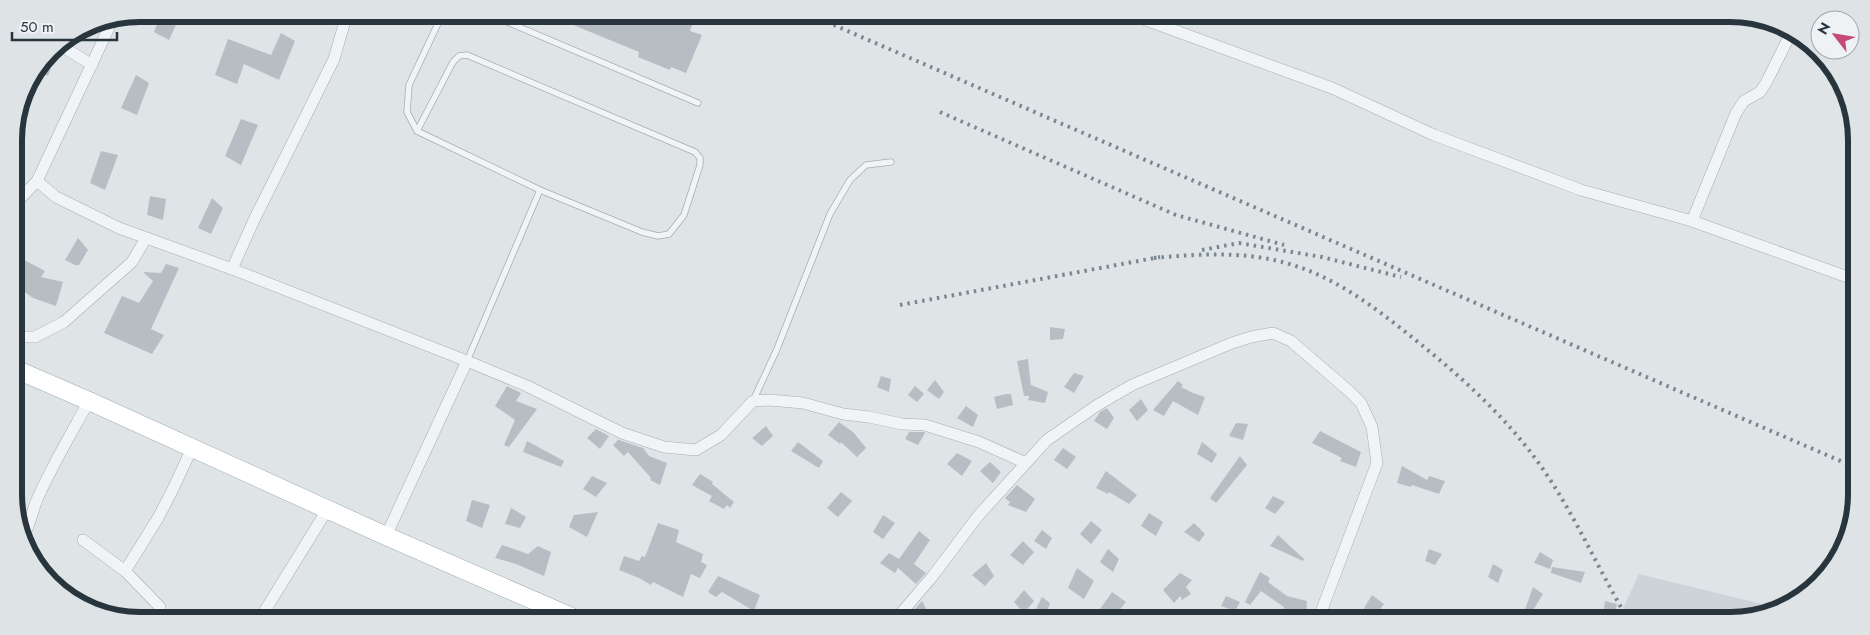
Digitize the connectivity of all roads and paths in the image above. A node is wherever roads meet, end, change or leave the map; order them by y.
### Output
1 (345, 22) edge
2 (439, 22) edge
3 (507, 22) edge
4 (1152, 22) edge
5 (109, 27) edge
6 (1788, 38) edge
7 (67, 49) edge
8 (92, 65) junction
9 (698, 103) dead end
10 (417, 132) junction
11 (890, 162) dead end
12 (37, 181) junction
13 (540, 190) junction
14 (23, 196) edge
15 (1692, 221) junction
16 (146, 238) junction
17 (232, 269) junction
18 (1848, 277) edge
19 (22, 337) edge
20 (467, 361) junction
21 (22, 372) edge
22 (89, 401) junction
23 (753, 401) junction
24 (192, 448) junction
25 (1026, 463) junction
26 (328, 510) junction
27 (28, 528) edge
28 (386, 536) junction
29 (83, 540) dead end
30 (125, 571) junction
31 (160, 607) dead end
32 (264, 612) edge
33 (560, 612) edge
34 (902, 612) edge
35 (1321, 612) edge

1 - 17 street
2 - 10 lane
3 - 9 lane
4 - 15 street
5 - 8 street
6 - 15 street
7 - 8 street
8 - 12 street
10 - 13 lane
10 - 13 lane
11 - 23 lane
12 - 14 street
12 - 16 street
13 - 20 lane
15 - 18 street
16 - 17 street
16 - 19 street
17 - 20 street
20 - 23 street
20 - 28 street
21 - 22 main road
22 - 24 main road
22 - 27 street
23 - 25 street
24 - 26 main road
24 - 30 street
25 - 34 street
25 - 35 street
26 - 28 main road
26 - 32 street
28 - 33 main road
29 - 30 street
30 - 31 street

